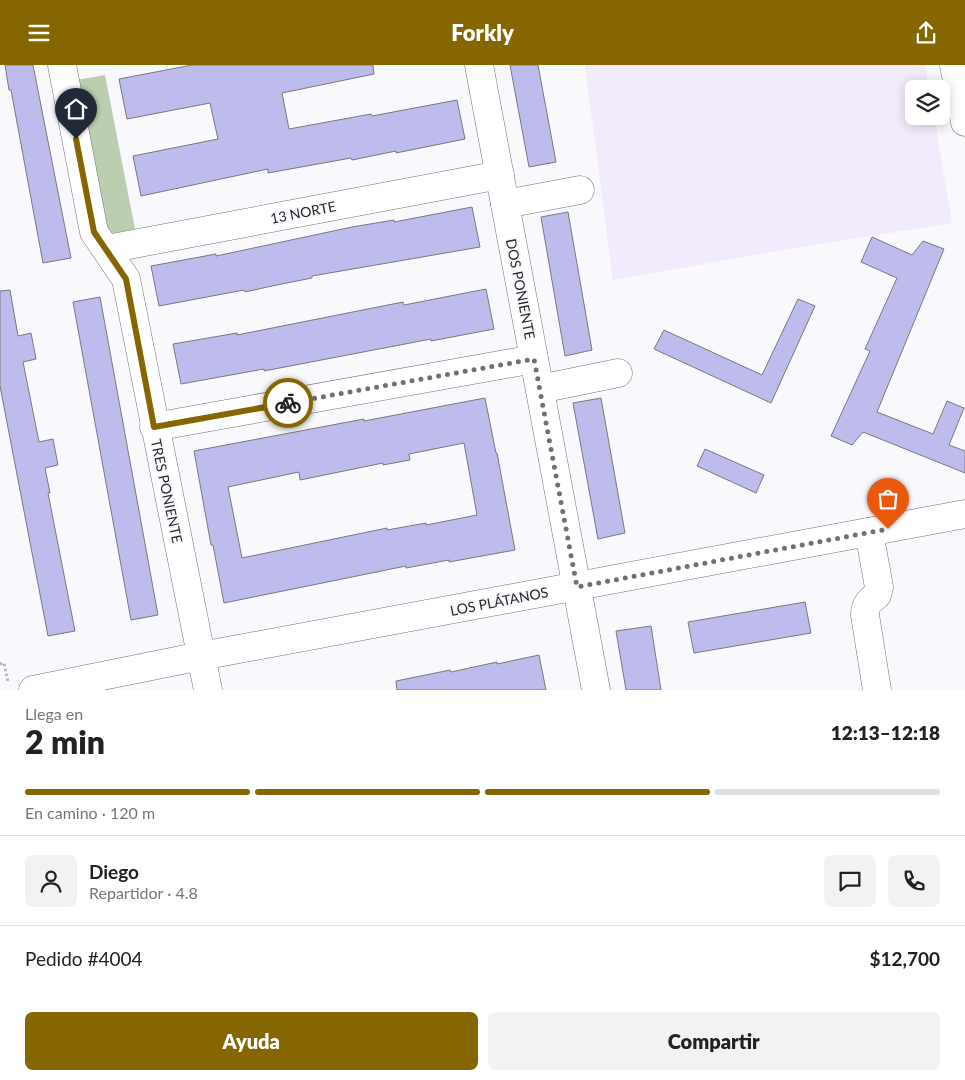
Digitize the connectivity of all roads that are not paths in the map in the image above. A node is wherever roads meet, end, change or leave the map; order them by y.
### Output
1 (62, 65) edge
2 (479, 65) edge
3 (954, 65) edge
4 (965, 122) edge
5 (500, 175) junction
6 (580, 190) dead end
7 (505, 204) junction
8 (106, 249) junction
9 (534, 359) junction
10 (618, 373) dead end
11 (540, 389) junction
12 (154, 427) junction
13 (965, 515) edge
14 (869, 532) junction
15 (577, 587) junction
16 (201, 656) junction
17 (33, 690) edge
18 (208, 690) edge
19 (596, 690) edge
20 (877, 690) edge

1 - 8 street, TRES PONIENTE
2 - 5 street, DOS PONIENTE
3 - 4 street
5 - 7 street, DOS PONIENTE
5 - 8 street, 13 NORTE
6 - 7 street
7 - 9 street, DOS PONIENTE
8 - 12 street, TRES PONIENTE
9 - 11 street, DOS PONIENTE
9 - 12 street
10 - 11 street
11 - 15 street, DOS PONIENTE
12 - 16 street, TRES PONIENTE
13 - 14 street, LOS PLÁTANOS
14 - 15 street, LOS PLÁTANOS
14 - 20 street
15 - 16 street, LOS PLÁTANOS
15 - 19 street, DOS PONIENTE
16 - 17 street, LOS PLÁTANOS
16 - 18 street, TRES PONIENTE

